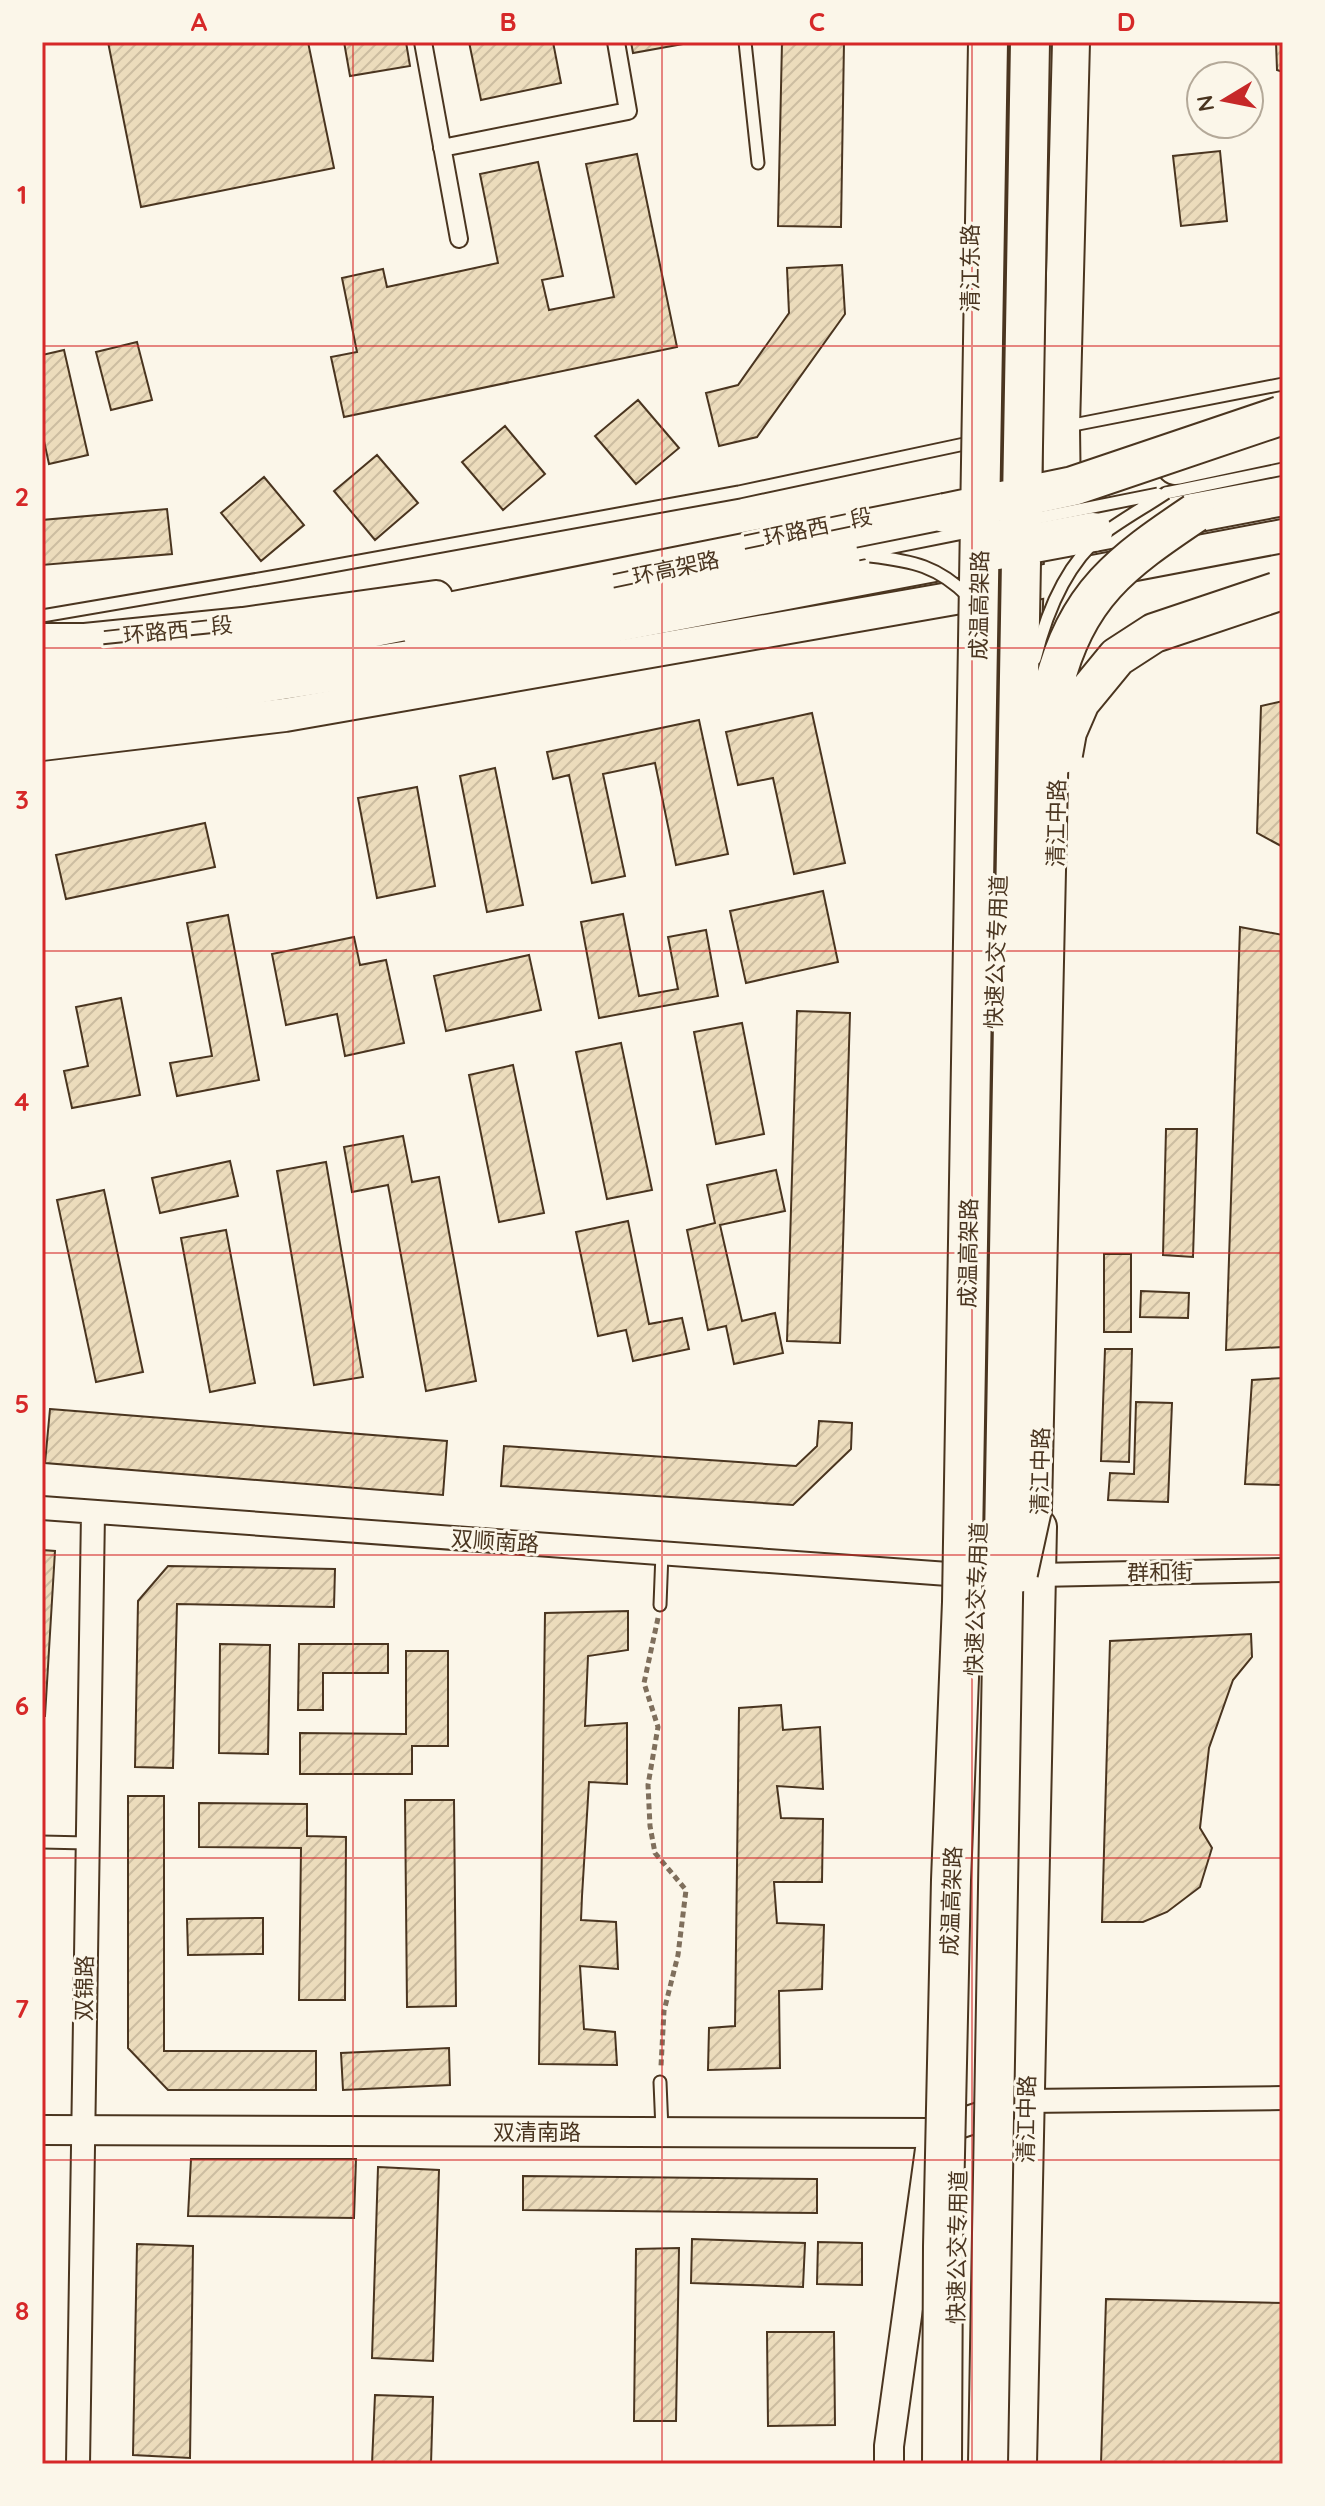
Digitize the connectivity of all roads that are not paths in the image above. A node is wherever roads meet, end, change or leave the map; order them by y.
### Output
1 (423, 42) edge
2 (616, 42) edge
3 (745, 42) edge
4 (972, 42) edge
5 (988, 42) edge
6 (1030, 42) edge
7 (1071, 42) edge
8 (442, 148) junction
9 (758, 163) dead end
10 (459, 239) dead end
11 (1283, 384) edge
12 (1283, 415) edge
13 (1046, 430) junction
14 (1283, 432) edge
15 (1283, 442) edge
16 (969, 443) junction
17 (1283, 469) edge
18 (1068, 482) junction
19 (970, 494) junction
20 (1283, 496) edge
21 (1180, 503) junction
22 (1283, 536) edge
23 (858, 554) junction
24 (1063, 577) junction
25 (1283, 591) edge
26 (980, 607) junction
27 (42, 616) edge
28 (42, 640) edge
29 (402, 640) dead end
30 (1006, 652) dead end
31 (42, 669) edge
32 (148, 682) dead end
33 (42, 693) edge
34 (42, 713) edge
35 (1022, 736) junction
36 (42, 744) edge
37 (1047, 839) junction
38 (42, 1508) edge
39 (93, 1513) junction
40 (662, 1553) junction
41 (1283, 1570) edge
42 (948, 1574) junction
43 (1037, 1575) junction
44 (660, 1605) road end
45 (1000, 1654) junction
46 (42, 1842) edge
47 (87, 1843) junction
48 (983, 2008) dead end
49 (660, 2082) road end
50 (1283, 2098) edge
51 (1026, 2101) junction
52 (980, 2103) dead end
53 (42, 2130) edge
54 (81, 2131) junction
55 (662, 2133) junction
56 (932, 2133) junction
57 (979, 2135) dead end
58 (943, 2246) junction
59 (78, 2464) edge
60 (889, 2464) edge
61 (925, 2464) edge
62 (942, 2464) edge
63 (988, 2464) edge
64 (1018, 2464) edge

1 - 8 street
2 - 8 street
3 - 9 lane
4 - 16 main road, 清江东路
5 - 58 highway, 成温高架路, bridge
6 - 45 highway, 成温高架路, bridge
7 - 13 main road
8 - 10 street
11 - 13 lane
12 - 18 highway, bridge
13 - 16 lane
13 - 18 main road
14 - 18 main road, 二环路西二段
15 - 18 highway, 二环高架路, bridge
16 - 19 main road, 清江东路
16 - 27 lane
17 - 21 lane, 快速公交专用道
18 - 19 main road, 二环路西二段
18 - 24 main road, 清江中路
18 - 31 highway, 二环高架路, bridge
19 - 26 main road
19 - 28 main road, 二环路西二段
20 - 21 highway, 二环高架路
21 - 23 lane, 快速公交专用道, bridge
21 - 34 highway, 二环高架路, bridge
21 - 35 lane, 快速公交专用道, bridge
21 - 37 highway, bridge
22 - 24 main road
23 - 26 lane, 快速公交专用道, bridge
23 - 29 lane, 快速公交专用道
24 - 26 main road
24 - 43 main road, 清江中路
25 - 37 highway, bridge
26 - 36 main road
26 - 42 main road
30 - 35 lane, 快速公交专用道, bridge
32 - 33 lane
35 - 48 lane, 快速公交专用道, bridge
37 - 45 highway, bridge
38 - 39 street, 双顺南路
39 - 40 street, 双顺南路
39 - 47 street, 双锦路
40 - 42 street, 双顺南路
40 - 44 lane
41 - 43 street, 群和街
42 - 56 main road
43 - 51 main road, 清江中路
45 - 63 highway, 成温高架路, bridge
46 - 47 lane
47 - 54 street, 双锦路
49 - 55 lane
50 - 51 street
51 - 56 street, 双清南路
51 - 64 main road, 清江中路
52 - 57 lane
53 - 54 street, 双清南路
54 - 55 street, 双清南路
54 - 59 street, 双锦路
55 - 56 street, 双清南路
56 - 60 street
56 - 61 main road
58 - 61 highway, bridge
58 - 62 highway, 成温高架路, bridge

